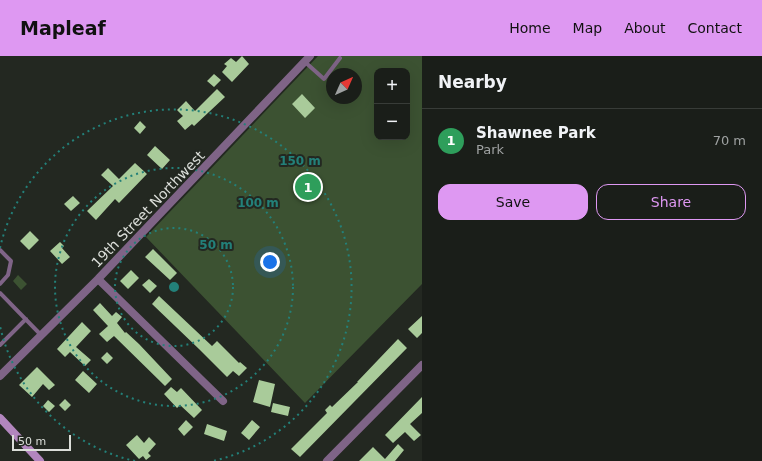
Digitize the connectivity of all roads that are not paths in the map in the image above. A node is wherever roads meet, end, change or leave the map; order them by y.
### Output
1 (340, 58) dead end
2 (308, 59) edge
3 (0, 250) edge
4 (98, 279) junction
5 (0, 284) edge
6 (0, 293) edge
7 (26, 319) junction
8 (41, 335) junction
9 (0, 345) edge
10 (422, 365) edge
11 (0, 376) edge
12 (223, 401) dead end
13 (0, 418) edge
14 (40, 461) edge
15 (327, 461) edge

1 - 2 lane
2 - 4 street, 19th Street Northwest
3 - 5 lane
4 - 8 street, 19th Street Northwest
4 - 12 street
6 - 7 lane
7 - 8 lane
7 - 9 lane
8 - 11 street, 19th Street Northwest
10 - 15 street
13 - 14 main road

